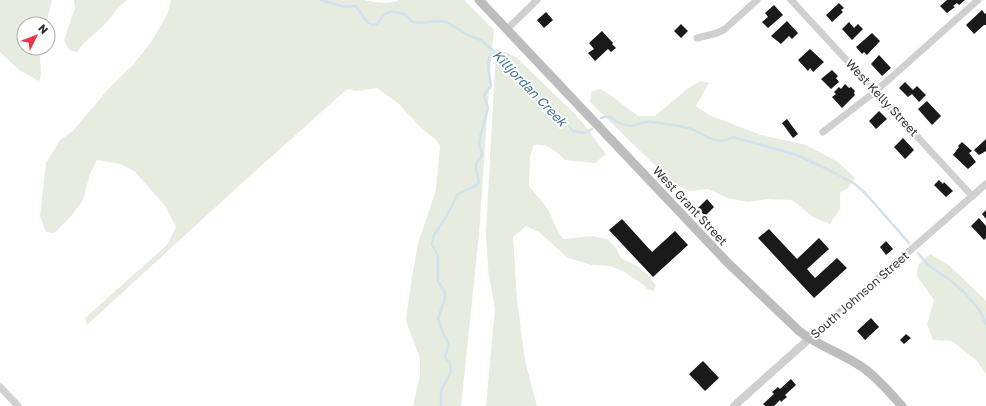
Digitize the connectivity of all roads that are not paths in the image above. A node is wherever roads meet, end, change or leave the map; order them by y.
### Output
1 (479, 0) edge
2 (537, 0) edge
3 (757, 0) edge
4 (791, 0) edge
5 (978, 0) edge
6 (507, 29) junction
7 (697, 38) dead end
8 (876, 91) junction
9 (823, 132) dead end
10 (986, 184) edge
11 (972, 196) junction
12 (809, 339) junction
13 (0, 387) edge
14 (18, 406) edge
15 (734, 406) edge
16 (902, 406) edge

1 - 6 main road, West Grant Street
2 - 6 street
3 - 7 street
4 - 8 street, West Kelly Street
5 - 8 street
6 - 12 main road, West Grant Street
8 - 9 street
8 - 11 street, West Kelly Street
10 - 11 street, South Johnson Street
11 - 12 street, South Johnson Street
12 - 15 street, South Johnson Street
12 - 16 main road, West Grant Street
13 - 14 street

